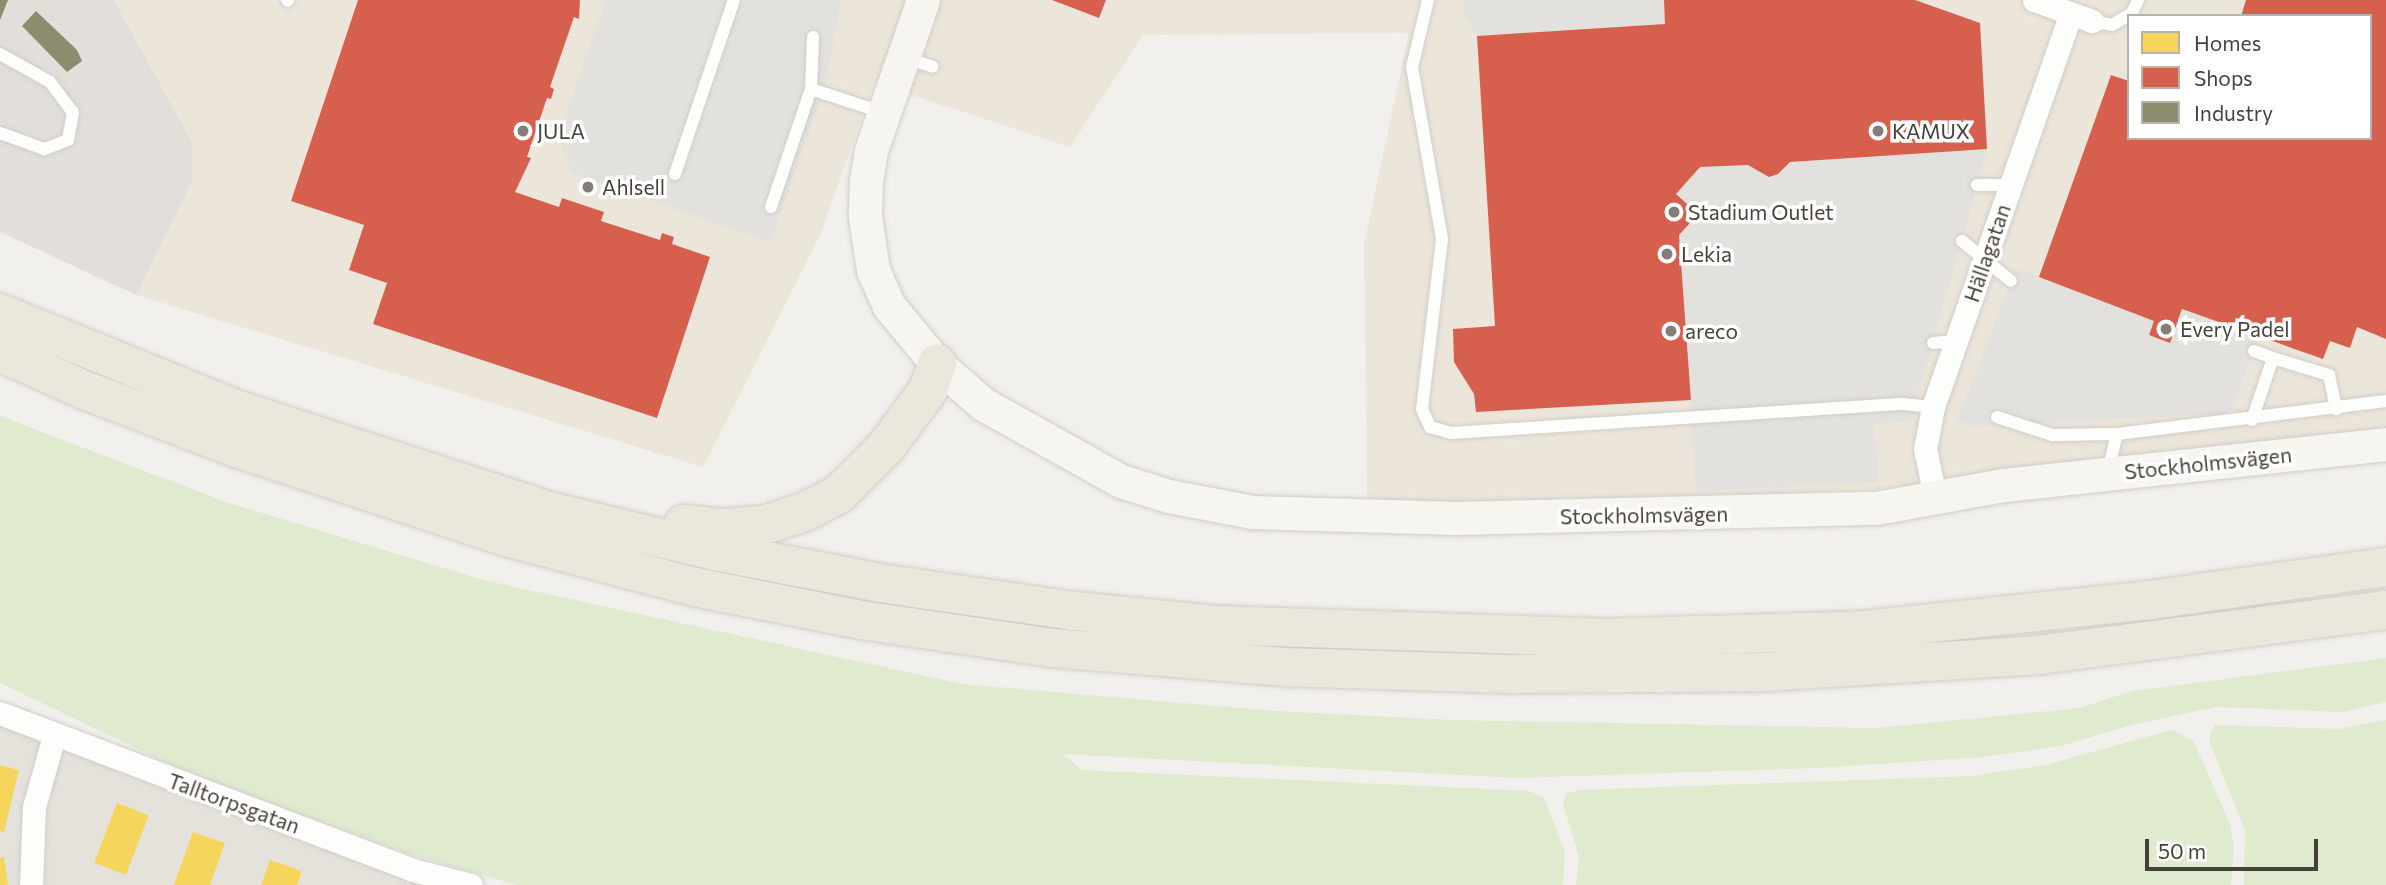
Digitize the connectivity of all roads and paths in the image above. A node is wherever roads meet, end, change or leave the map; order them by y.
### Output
1 (734, 0) edge
2 (923, 0) edge
3 (1428, 0) edge
4 (2061, 8) edge
5 (2127, 16) edge
6 (813, 37) dead end
7 (0, 54) edge
8 (902, 57) junction
9 (933, 67) dead end
10 (811, 89) junction
11 (884, 113) junction
12 (0, 133) edge
13 (675, 174) dead end
14 (1978, 185) dead end
15 (2011, 185) junction
16 (771, 207) dead end
17 (1962, 241) dead end
18 (1985, 257) junction
19 (2011, 281) dead end
20 (0, 313) edge
21 (2253, 351) dead end
22 (0, 352) edge
23 (2273, 358) junction
24 (937, 364) junction
25 (2386, 401) edge
26 (1933, 407) junction
27 (2336, 409) junction
28 (1997, 418) dead end
29 (2252, 420) junction
30 (2117, 434) junction
31 (2386, 443) edge
32 (2108, 472) junction
33 (427, 473) junction
34 (1935, 496) junction
35 (2386, 567) edge
36 (2386, 610) edge
37 (0, 713) edge
38 (54, 736) junction
39 (31, 885) edge
40 (471, 885) edge

1 - 13 lane
2 - 8 street, Stockholmsvägen
3 - 26 lane
4 - 5 lane
4 - 15 street, Hällagatan
6 - 10 lane
7 - 12 lane
8 - 9 lane
8 - 11 street, Stockholmsvägen
10 - 11 lane
10 - 16 lane
11 - 24 street, Stockholmsvägen
14 - 15 lane
15 - 18 street, Hällagatan
17 - 18 lane
18 - 19 lane
18 - 26 street, Hällagatan
20 - 33 highway
21 - 23 lane
22 - 36 highway
23 - 27 lane
23 - 29 lane
24 - 33 highway
24 - 34 street, Stockholmsvägen
25 - 27 lane
26 - 34 street, Hällagatan
27 - 29 lane
28 - 30 lane
29 - 30 lane
30 - 32 lane
31 - 32 street, Stockholmsvägen
32 - 34 street, Stockholmsvägen
33 - 35 highway
37 - 38 street, Talltorpsgatan
38 - 39 street
38 - 40 street, Talltorpsgatan

